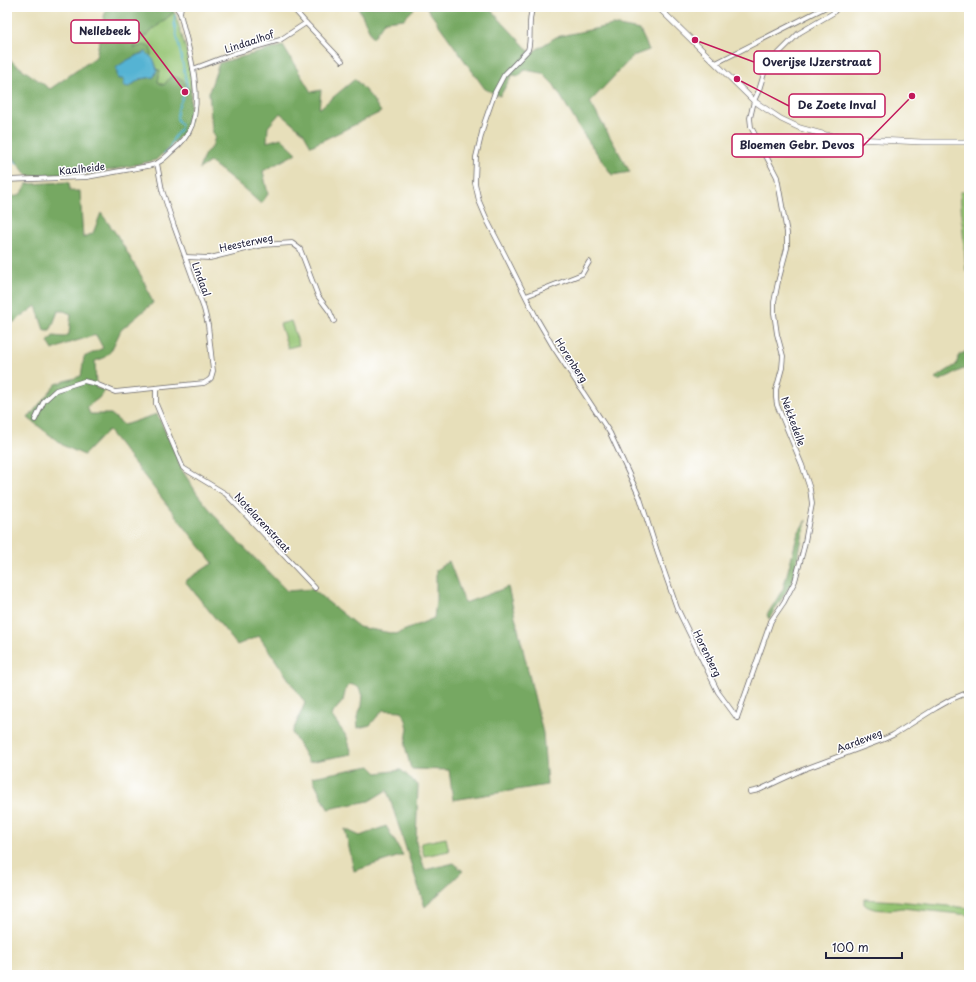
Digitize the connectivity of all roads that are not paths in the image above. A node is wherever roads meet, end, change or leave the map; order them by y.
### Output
1 (176, 7) edge
2 (182, 7) edge
3 (292, 7) edge
4 (533, 7) edge
5 (658, 7) edge
6 (826, 7) edge
7 (838, 7) edge
8 (180, 13) junction
9 (306, 23) junction
10 (342, 61) dead end
11 (716, 62) junction
12 (193, 69) junction
13 (754, 101) junction
14 (969, 142) edge
15 (157, 163) junction
16 (7, 180) edge
17 (186, 257) junction
18 (588, 262) dead end
19 (526, 296) junction
20 (334, 321) dead end
21 (156, 388) junction
22 (35, 420) dead end
23 (314, 588) dead end
24 (969, 692) edge
25 (737, 718) joint
26 (750, 792) dead end

1 - 8 street
2 - 8 street
3 - 9 street
4 - 19 street, Horenberg
5 - 11 street
6 - 11 street
7 - 13 street, Nekkedelle
8 - 12 street
9 - 10 street
9 - 12 street, Lindaalhof
11 - 13 street
12 - 15 street
13 - 14 street
13 - 25 street, Nekkedelle
15 - 16 street, Kaalheide
15 - 17 street, Lindaal
17 - 20 street, Heesterweg
17 - 21 street, Lindaal
18 - 19 street
19 - 25 street, Horenberg
21 - 22 street, Lindaal
21 - 23 street, Notelarenstraat
24 - 26 street, Aardeweg

